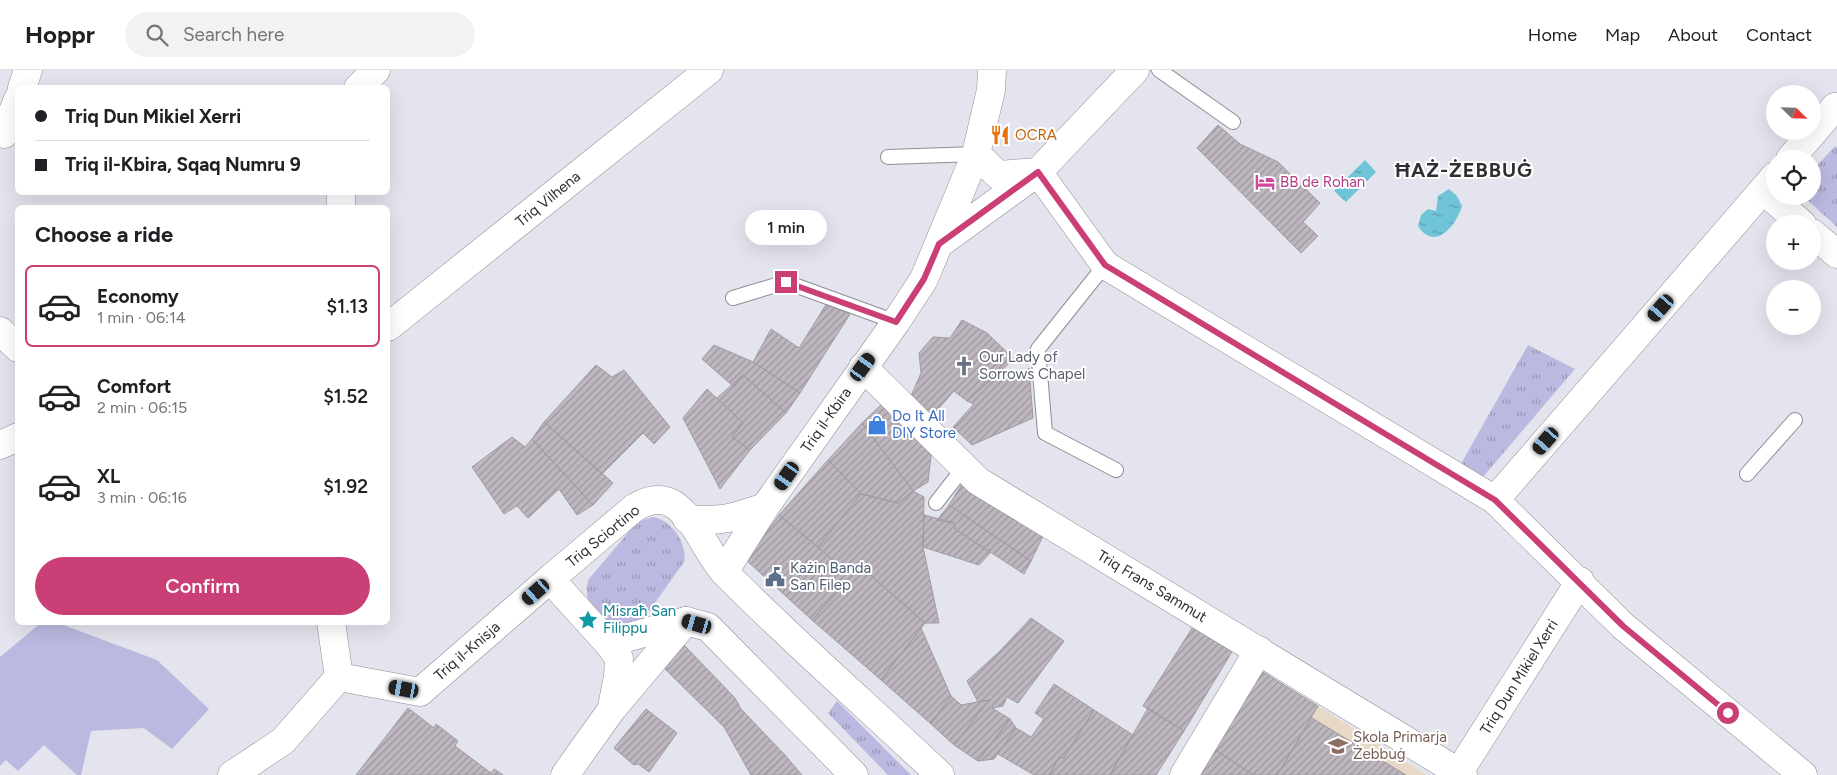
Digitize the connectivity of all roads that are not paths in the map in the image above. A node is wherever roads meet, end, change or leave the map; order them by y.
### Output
1 (28, 70) edge
2 (376, 70) edge
3 (709, 70) edge
4 (992, 70) edge
5 (1135, 70) edge
6 (1159, 70) edge
7 (23, 85) edge
8 (361, 85) edge
9 (15, 106) edge
10 (1837, 109) edge
11 (1232, 122) dead end
12 (5, 133) edge
13 (1798, 150) edge
14 (976, 154) junction
15 (888, 157) dead end
16 (1038, 172) junction
17 (1766, 186) edge
18 (1787, 205) edge
19 (1795, 215) edge
20 (1821, 240) edge
21 (939, 244) junction
22 (1837, 254) edge
23 (1105, 265) junction
24 (733, 298) dead end
25 (896, 322) junction
26 (390, 325) edge
27 (0, 331) edge
28 (15, 345) edge
29 (863, 367) junction
30 (1795, 420) dead end
31 (15, 438) edge
32 (0, 444) edge
33 (964, 466) junction
34 (1116, 470) dead end
35 (1746, 474) dead end
36 (1495, 500) junction
37 (936, 503) dead end
38 (765, 507) junction
39 (688, 519) junction
40 (724, 572) junction
41 (550, 579) junction
42 (1580, 581) junction
43 (686, 621) junction
44 (331, 625) edge
45 (608, 643) junction
46 (1259, 650) junction
47 (339, 677) junction
48 (612, 709) junction
49 (1461, 774) edge
50 (232, 775) edge
51 (565, 775) edge
52 (854, 775) edge
53 (940, 775) edge
54 (1184, 775) edge
55 (1803, 775) edge

1 - 7 street
2 - 8 street
3 - 26 street, Triq Vilhena
4 - 14 street, Triq il-Kbira
5 - 16 street
6 - 11 lane
9 - 12 street
10 - 13 street
14 - 15 lane
14 - 16 street
14 - 21 street, Triq il-Kbira
16 - 21 street
16 - 23 street
17 - 36 street
18 - 19 street
20 - 22 street
21 - 25 street, Triq il-Kbira
23 - 34 lane
23 - 36 street
24 - 25 lane
25 - 29 street, Triq il-Kbira
27 - 28 street
29 - 33 street, Triq Frans Sammut
29 - 38 street, Triq il-Kbira
30 - 35 lane
31 - 32 street
33 - 37 lane
33 - 46 street, Triq Frans Sammut
36 - 42 street
38 - 39 street
38 - 40 street, Triq il-Kbira
39 - 40 street, Triq Sciortino
39 - 41 street, Triq Sciortino
40 - 53 street, Triq Sciortino
41 - 45 street
41 - 47 street, Triq il-Knisja
42 - 49 street, Triq Dun Mikiel Xerri
42 - 55 street
43 - 45 street
43 - 48 street
43 - 52 street
44 - 47 street
45 - 48 street
46 - 49 street, Triq Frans Sammut
46 - 54 street
47 - 50 street
48 - 51 street

